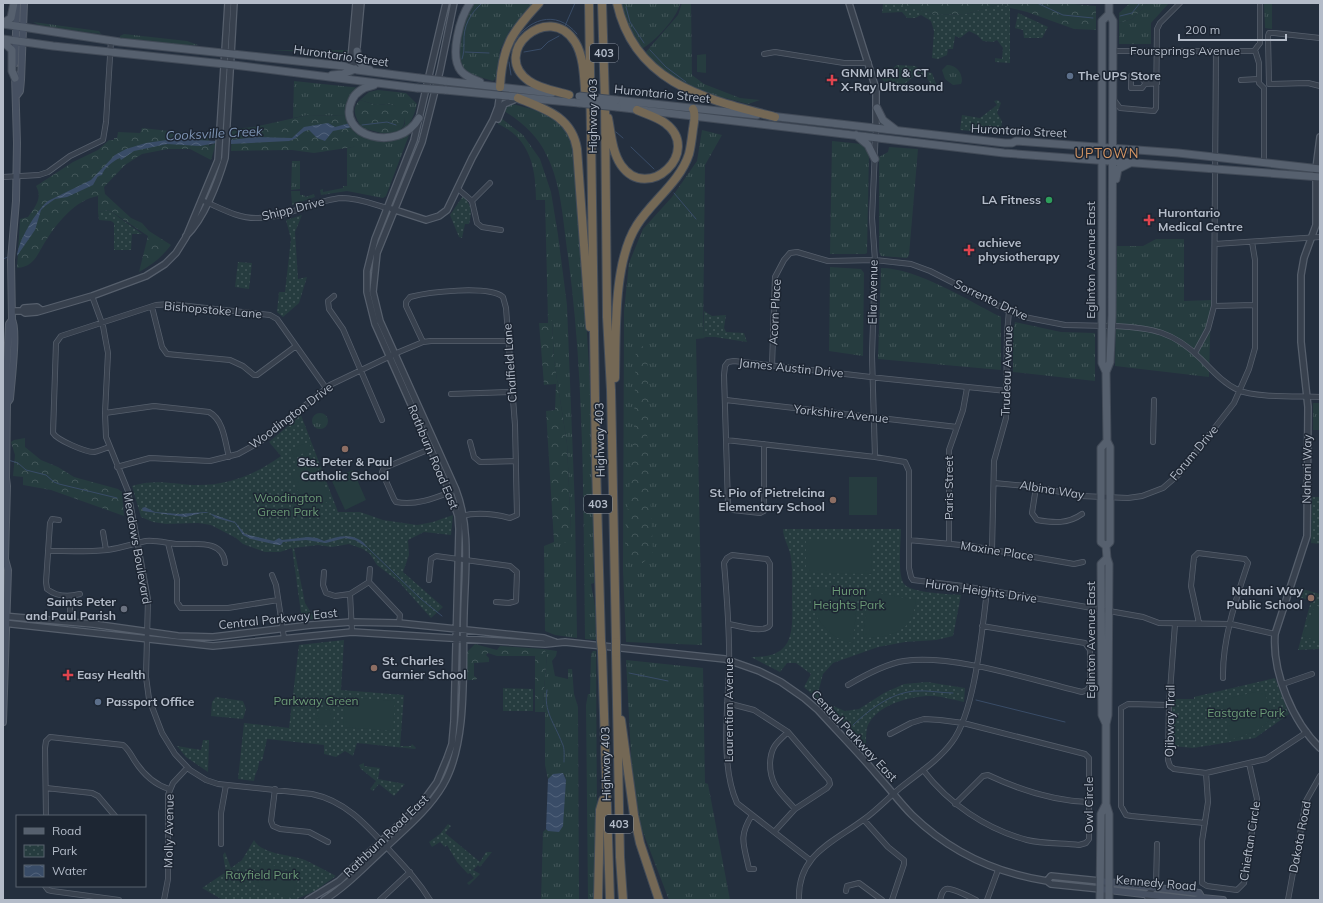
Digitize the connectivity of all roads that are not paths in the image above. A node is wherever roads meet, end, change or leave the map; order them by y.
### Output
1 (15, 3) edge
2 (24, 3) edge
3 (228, 3) edge
4 (234, 3) edge
5 (356, 3) edge
6 (361, 3) edge
7 (446, 3) edge
8 (454, 3) edge
9 (470, 3) edge
10 (539, 3) edge
11 (589, 3) edge
12 (602, 3) edge
13 (617, 3) edge
14 (849, 3) edge
15 (1109, 3) edge
16 (1180, 3) edge
17 (1260, 3) edge
18 (1109, 14) junction
19 (3, 24) edge
20 (20, 27) junction
21 (1320, 38) edge
22 (3, 40) edge
23 (112, 40) junction
24 (19, 42) junction
25 (1255, 50) junction
26 (357, 51) junction
27 (1113, 51) junction
28 (1157, 51) junction
29 (1216, 51) junction
30 (110, 52) junction
31 (228, 53) junction
32 (764, 54) dead end
33 (869, 63) junction
34 (227, 65) junction
35 (351, 70) junction
36 (374, 72) junction
37 (291, 74) junction
38 (15, 78) junction
39 (1259, 79) junction
40 (348, 80) junction
41 (1241, 80) dead end
42 (1157, 82) junction
43 (389, 85) junction
44 (490, 86) junction
45 (1320, 86) edge
46 (500, 87) junction
47 (17, 95) junction
48 (569, 95) junction
49 (499, 97) junction
50 (518, 98) junction
51 (1113, 99) junction
52 (579, 100) junction
53 (606, 102) junction
54 (617, 104) junction
55 (500, 108) junction
56 (877, 108) junction
57 (637, 110) junction
58 (694, 112) junction
59 (1102, 113) junction
60 (775, 117) junction
61 (419, 118) junction
62 (591, 120) junction
63 (876, 127) junction
64 (1113, 128) junction
65 (897, 130) junction
66 (856, 135) junction
67 (876, 137) junction
68 (1320, 137) edge
69 (1077, 145) junction
70 (1102, 147) junction
71 (1113, 148) junction
72 (1137, 150) junction
73 (1216, 157) junction
74 (875, 159) junction
75 (1102, 160) junction
76 (1113, 160) junction
77 (1140, 162) junction
78 (1264, 162) junction
79 (1216, 168) junction
80 (1318, 168) edge
81 (1318, 176) edge
82 (3, 177) edge
83 (17, 177) junction
84 (490, 183) dead end
85 (458, 190) junction
86 (1113, 194) junction
87 (204, 201) junction
88 (472, 201) junction
89 (387, 208) junction
90 (394, 210) junction
91 (501, 230) dead end
92 (1313, 237) junction
93 (1320, 237) edge
94 (1252, 242) junction
95 (1215, 244) junction
96 (874, 260) junction
97 (92, 296) junction
98 (334, 296) dead end
99 (1214, 306) junction
100 (1254, 306) junction
101 (152, 307) junction
102 (12, 310) junction
103 (1009, 311) junction
104 (102, 324) junction
105 (1102, 326) junction
106 (1113, 326) junction
107 (508, 341) junction
108 (423, 342) junction
109 (296, 346) junction
110 (1195, 353) junction
111 (395, 354) junction
112 (389, 357) junction
113 (772, 366) junction
114 (596, 367) junction
115 (362, 370) junction
116 (1106, 372) junction
117 (873, 378) junction
118 (326, 388) junction
119 (967, 388) junction
120 (611, 390) junction
121 (1007, 390) junction
122 (1239, 391) junction
123 (512, 392) junction
124 (451, 394) dead end
125 (1308, 396) junction
126 (1320, 397) edge
127 (726, 400) junction
128 (1154, 400) dead end
129 (105, 413) junction
130 (874, 417) junction
131 (382, 420) dead end
132 (957, 428) junction
133 (726, 440) junction
134 (1107, 440) junction
135 (470, 442) dead end
136 (1153, 442) dead end
137 (764, 444) junction
138 (109, 447) junction
139 (430, 449) junction
140 (229, 457) junction
141 (875, 457) junction
142 (515, 461) junction
143 (117, 467) junction
144 (4, 480) edge
145 (994, 483) junction
146 (1036, 487) junction
147 (453, 491) junction
148 (1102, 497) junction
149 (1110, 497) junction
150 (1082, 514) dead end
151 (461, 516) junction
152 (59, 520) dead end
153 (4, 530) edge
154 (103, 532) dead end
155 (909, 540) junction
156 (168, 543) junction
157 (138, 544) junction
158 (949, 544) junction
159 (1106, 546) junction
160 (106, 550) junction
161 (992, 550) junction
162 (48, 551) junction
163 (1107, 558) junction
164 (5, 559) junction
165 (459, 559) junction
166 (465, 561) junction
167 (1084, 562) dead end
168 (225, 563) dead end
169 (3, 566) edge
170 (370, 569) dead end
171 (324, 572) dead end
172 (272, 575) dead end
173 (429, 580) dead end
174 (369, 582) junction
175 (987, 590) junction
176 (80, 594) dead end
177 (350, 594) junction
178 (70, 597) junction
179 (278, 600) junction
180 (496, 602) dead end
181 (1101, 610) junction
182 (1109, 611) junction
183 (5, 619) edge
184 (70, 622) junction
185 (351, 622) junction
186 (399, 623) junction
187 (1199, 623) junction
188 (729, 624) junction
189 (1175, 624) junction
190 (1231, 624) junction
191 (982, 626) junction
192 (283, 628) junction
193 (457, 630) junction
194 (463, 630) junction
195 (148, 631) junction
196 (352, 632) junction
197 (1275, 634) junction
198 (284, 638) junction
199 (456, 638) junction
200 (147, 639) junction
201 (463, 639) junction
202 (555, 642) junction
203 (729, 660) junction
204 (976, 667) junction
205 (1312, 674) dead end
206 (1223, 678) dead end
207 (1282, 684) junction
208 (848, 685) dead end
209 (727, 703) junction
210 (1169, 705) junction
211 (617, 710) junction
212 (3, 722) edge
213 (963, 723) junction
214 (1106, 724) junction
215 (788, 732) junction
216 (1307, 732) junction
217 (890, 734) dead end
218 (1320, 748) edge
219 (1249, 763) junction
220 (187, 768) junction
221 (923, 770) junction
222 (1206, 773) junction
223 (1320, 776) edge
224 (226, 784) junction
225 (46, 788) junction
226 (275, 789) junction
227 (169, 790) junction
228 (606, 791) junction
229 (893, 794) junction
230 (1090, 802) junction
231 (955, 804) junction
232 (1106, 804) junction
233 (795, 809) junction
234 (46, 815) edge
235 (114, 815) edge
236 (752, 815) junction
237 (864, 820) junction
238 (1205, 823) junction
239 (775, 831) junction
240 (381, 841) junction
241 (328, 842) dead end
242 (221, 844) dead end
243 (1157, 844) dead end
244 (386, 847) junction
245 (810, 860) junction
246 (754, 869) dead end
247 (998, 870) junction
248 (410, 872) junction
249 (1047, 881) junction
250 (1100, 881) junction
251 (1109, 882) junction
252 (46, 887) edge
253 (1156, 887) junction
254 (1100, 889) junction
255 (1109, 890) junction
256 (846, 891) dead end
257 (1144, 894) junction
258 (1173, 897) junction
259 (1202, 898) junction
260 (119, 900) edge
261 (165, 900) edge
262 (308, 900) edge
263 (324, 900) edge
264 (380, 900) edge
265 (430, 900) edge
266 (598, 900) edge
267 (610, 900) edge
268 (623, 900) edge
269 (659, 900) edge
270 (799, 900) edge
271 (882, 900) edge
272 (892, 900) edge
273 (940, 900) edge
274 (976, 900) edge
275 (987, 900) edge
276 (1100, 900) edge
277 (1109, 900) edge
278 (1159, 900) edge
279 (1166, 900) edge
280 (1223, 900) edge
281 (1288, 900) edge

1 - 19 main road
1 - 20 main road
2 - 20 main road
3 - 31 street
4 - 31 street
5 - 35 street
6 - 26 street
7 - 61 street, Rathburn Road East
8 - 90 street, Rathburn Road East
9 - 44 main road
10 - 46 highway
11 - 62 highway, Highway 403 / 403
12 - 53 highway, Highway 403 / 403
13 - 60 highway
14 - 33 street
15 - 18 main road
16 - 28 street
17 - 25 street
18 - 27 main road, Eglinton Avenue East
18 - 59 main road
19 - 20 main road, Hurontario Street
20 - 23 main road, Hurontario Street
20 - 24 main road
21 - 45 street
22 - 24 main road, Hurontario Street
22 - 38 main road
23 - 30 street
23 - 31 main road, Hurontario Street
24 - 30 main road, Hurontario Street
24 - 38 main road
24 - 47 main road
25 - 29 street, Foursprings Avenue
25 - 39 street
26 - 35 street
26 - 36 main road
27 - 28 street, Foursprings Avenue
27 - 51 main road, Eglinton Avenue East
28 - 29 street, Foursprings Avenue
28 - 42 street
29 - 73 street
30 - 34 main road, Hurontario Street
30 - 83 street
31 - 34 street
31 - 35 main road, Hurontario Street
32 - 33 street
33 - 56 street
34 - 37 main road, Hurontario Street
34 - 87 street
35 - 36 main road, Hurontario Street
35 - 37 main road
35 - 40 street
36 - 44 main road, Hurontario Street, bridge
37 - 40 main road, Hurontario Street
38 - 47 main road
39 - 41 street
39 - 78 street
40 - 43 main road, Hurontario Street
42 - 42 street
42 - 51 street
43 - 49 main road, Hurontario Street, bridge
43 - 61 main road
44 - 46 main road, Hurontario Street
46 - 48 main road, Hurontario Street
46 - 49 street
47 - 83 main road
48 - 52 main road, Hurontario Street
48 - 62 highway
49 - 50 main road, Hurontario Street
49 - 55 street
50 - 52 main road, Hurontario Street
50 - 55 street
50 - 114 highway
51 - 64 main road, Eglinton Avenue East
52 - 54 main road, Hurontario Street, bridge
53 - 57 highway
53 - 120 highway, Highway 403 / 403
54 - 57 main road, Hurontario Street
54 - 58 main road, Hurontario Street
55 - 85 street
56 - 63 street
56 - 65 main road
57 - 58 main road, Hurontario Street
58 - 60 main road, Hurontario Street
58 - 66 main road, Hurontario Street
58 - 120 highway
59 - 69 main road
59 - 70 main road, Eglinton Avenue East
60 - 63 main road, Hurontario Street
61 - 89 street, Rathburn Road East
62 - 114 highway, Highway 403 / 403
63 - 65 main road, Hurontario Street
63 - 67 street, Elia Avenue
64 - 71 main road, Eglinton Avenue East
64 - 72 main road
65 - 69 main road, Hurontario Street
66 - 67 main road, Hurontario Street
66 - 74 main road
67 - 74 street, Elia Avenue
67 - 75 main road, Hurontario Street
68 - 80 street, Nahani Way
69 - 70 main road, Hurontario Street
70 - 71 main road, Hurontario Street
70 - 75 main road, Eglinton Avenue East
71 - 72 main road, Hurontario Street
71 - 76 main road, Eglinton Avenue East
72 - 73 main road, Hurontario Street
73 - 78 main road, Hurontario Street
73 - 79 street
74 - 96 street, Elia Avenue
75 - 76 main road, Hurontario Street
75 - 105 main road, Eglinton Avenue East
76 - 77 main road, Hurontario Street
76 - 86 main road, Eglinton Avenue East
77 - 79 main road, Hurontario Street
77 - 86 main road
78 - 80 main road, Hurontario Street
79 - 81 main road, Hurontario Street
79 - 95 street
80 - 81 street, Nahani Way
81 - 92 street, Nahani Way
82 - 83 street
83 - 102 main road
84 - 88 street
85 - 88 street
85 - 90 street
86 - 106 main road, Eglinton Avenue East
87 - 89 street, Shipp Drive
87 - 97 street
88 - 91 street
89 - 90 street
89 - 112 street, Rathburn Road East
90 - 111 street, Rathburn Road East
92 - 93 street
92 - 94 street
92 - 125 street, Nahani Way
94 - 95 street
94 - 100 street, Forum Drive
95 - 99 street
96 - 103 street, Sorrento Drive
96 - 113 street, Acorn Place
96 - 117 street, Elia Avenue
97 - 102 street
97 - 104 street, Meadows Boulevard
98 - 115 street
99 - 100 street
99 - 110 street
100 - 122 street, Forum Drive
101 - 104 street, Bishopstoke Lane
101 - 109 street, Bishopstoke Lane
101 - 109 street
102 - 144 main road
103 - 105 street, Sorrento Drive
103 - 121 street, Trudeau Avenue
104 - 129 street, Meadows Boulevard
104 - 138 street, Bishopstoke Lane
105 - 106 street, Sorrento Drive
105 - 116 main road, Eglinton Avenue East
106 - 110 street, Sorrento Drive
106 - 116 main road, Eglinton Avenue East
107 - 108 street, Woodington Drive
107 - 108 street, Chalfield Lane
107 - 123 street, Chalfield Lane
108 - 111 street, Woodington Drive
109 - 118 street, Bishopstoke Lane
110 - 122 street, Sorrento Drive
111 - 112 street, Woodington Drive
111 - 147 street, Rathburn Road East
112 - 115 street, Woodington Drive
112 - 139 street, Rathburn Road East
113 - 117 street, James Austin Drive
113 - 127 street, James Austin Drive
114 - 228 highway, Highway 403 / 403, bridge
115 - 118 street, Woodington Drive
115 - 131 street
116 - 134 main road, Eglinton Avenue East
117 - 119 street, James Austin Drive
117 - 130 street, Elia Avenue
118 - 140 street, Woodington Drive
119 - 121 street, James Austin Drive
119 - 132 street, Paris Street
120 - 211 highway, Highway 403 / 403, bridge
121 - 145 street, Trudeau Avenue
122 - 125 street
122 - 149 street, Forum Drive
123 - 124 street
123 - 142 street, Chalfield Lane
125 - 126 street
125 - 197 street, Nahani Way
127 - 130 street, Yorkshire Avenue
127 - 133 street, James Austin Drive
128 - 136 street
129 - 138 street, Meadows Boulevard
129 - 140 street
130 - 132 street, Yorkshire Avenue
130 - 141 street, Elia Avenue
132 - 158 street, Paris Street
133 - 137 street, Huron Heights Drive
133 - 137 street, James Austin Drive
134 - 148 main road, Eglinton Avenue East
134 - 149 main road, Eglinton Avenue East
135 - 142 street
137 - 141 street, Huron Heights Drive
138 - 143 street, Meadows Boulevard
139 - 147 street, Rathburn Road East
139 - 147 street
140 - 143 street, Woodington Drive
141 - 155 street, Huron Heights Drive
142 - 151 street, Chalfield Lane
143 - 157 street, Meadows Boulevard
144 - 153 main road
145 - 146 street, Albina Way
145 - 161 street, Trudeau Avenue
146 - 148 street, Albina Way
146 - 150 street
147 - 151 street, Rathburn Road East
148 - 149 street, Albina Way
148 - 159 main road, Eglinton Avenue East
149 - 159 main road, Eglinton Avenue East
151 - 165 street, Rathburn Road East
151 - 166 street, Rathburn Road East
152 - 162 street
153 - 164 main road
154 - 160 street
155 - 158 street, Maxine Place
155 - 175 street, Huron Heights Drive
156 - 157 street
156 - 168 street
156 - 179 street
157 - 160 street
157 - 195 street, Meadows Boulevard
158 - 161 street, Maxine Place
159 - 163 main road, Eglinton Avenue East
160 - 162 street
161 - 167 street, Maxine Place
162 - 178 street
163 - 181 main road, Eglinton Avenue East
163 - 182 main road, Eglinton Avenue East
164 - 169 main road
164 - 183 main road
165 - 166 street
165 - 173 street
165 - 193 street, Rathburn Road East
166 - 180 street
166 - 194 street, Rathburn Road East
170 - 174 street
171 - 177 street
172 - 179 street
174 - 177 street
174 - 186 street
175 - 181 street, Huron Heights Drive
175 - 191 street
176 - 178 street
177 - 185 street
178 - 184 street
179 - 192 street
181 - 182 street, Huron Heights Drive
181 - 214 main road, Eglinton Avenue East
182 - 189 street, Huron Heights Drive
182 - 214 main road, Eglinton Avenue East
183 - 184 street, Central Parkway East
183 - 200 street, Central Parkway East
183 - 212 main road
184 - 195 street, Central Parkway East
185 - 186 street, Central Parkway East
185 - 192 street, Central Parkway East
185 - 196 street
186 - 193 street, Central Parkway East
187 - 189 street, Huron Heights Drive
187 - 190 street, Huron Heights Drive
187 - 190 street
188 - 188 street, Laurentian Avenue
188 - 203 street, Laurentian Avenue
189 - 210 street, Ojibway Trail
190 - 197 street, Huron Heights Drive
190 - 206 street
191 - 204 street
191 - 204 street
192 - 195 street, Central Parkway East
192 - 198 street
193 - 194 street, Central Parkway East
193 - 199 street, Rathburn Road East
194 - 201 street, Rathburn Road East
194 - 202 street, Central Parkway East
195 - 200 street, Meadows Boulevard
196 - 198 street, Central Parkway East
196 - 199 street, Central Parkway East
197 - 207 street, Nahani Way
198 - 200 street, Central Parkway East
199 - 201 street, Central Parkway East
199 - 240 street, Rathburn Road East
200 - 220 street, Meadows Boulevard
201 - 202 street, Central Parkway East
201 - 244 street, Rathburn Road East
202 - 203 street, Central Parkway East
203 - 209 street, Laurentian Avenue
203 - 229 street, Central Parkway East
204 - 208 street
204 - 213 street
205 - 207 street
207 - 216 street, Nahani Way
209 - 215 street
209 - 236 street, Laurentian Avenue
210 - 222 street, Ojibway Trail
210 - 238 street
211 - 268 highway, Highway 403 / 403
211 - 269 highway
213 - 217 street, Owl Circle
213 - 221 street
213 - 230 street, Owl Circle
214 - 232 main road, Eglinton Avenue East
215 - 233 street
215 - 233 street
216 - 218 street, Nahani Way
216 - 219 street, Ojibway Trail
219 - 222 street, Ojibway Trail
219 - 238 street, Chieftan Circle
220 - 224 street, Meadows Boulevard
220 - 227 street, Molly Avenue
221 - 229 street
221 - 231 street, Owl Circle
222 - 238 street, Chieftan Circle
223 - 281 street, Dakota Road
224 - 226 street, Meadows Boulevard
224 - 242 street
225 - 227 street
225 - 234 street
225 - 235 street
226 - 240 street, Meadows Boulevard
226 - 241 street
227 - 261 street, Molly Avenue
228 - 266 highway
228 - 267 highway, Highway 403 / 403
229 - 237 street
229 - 247 street, Central Parkway East
230 - 231 street
230 - 231 street, Owl Circle
232 - 250 main road, Eglinton Avenue East
232 - 251 main road, Eglinton Avenue East
233 - 239 street
236 - 239 street, Laurentian Avenue
236 - 246 street
237 - 245 street
237 - 272 street
239 - 245 street, Laurentian Avenue
240 - 244 street, Meadows Boulevard
240 - 262 street, Rathburn Road East
243 - 253 street
244 - 248 street, Meadows Boulevard
244 - 263 street, Rathburn Road East
245 - 270 street
247 - 249 street, Central Parkway East
247 - 275 street
248 - 264 street
248 - 265 street, Meadows Boulevard
249 - 250 street, Central Parkway East
249 - 254 street, Central Parkway East
250 - 251 main road, Central Parkway East
250 - 254 main road, Eglinton Avenue East
251 - 253 main road, Kennedy Road
251 - 255 main road, Eglinton Avenue East
252 - 260 street
253 - 257 street
253 - 259 main road, Kennedy Road
254 - 255 main road, Central Parkway East
254 - 276 main road, Eglinton Avenue East
255 - 257 main road, Kennedy Road
255 - 277 main road, Eglinton Avenue East
256 - 271 street
257 - 258 main road, Kennedy Road
257 - 278 street
258 - 259 main road, Kennedy Road
258 - 279 street
259 - 280 main road, Kennedy Road
273 - 274 street

